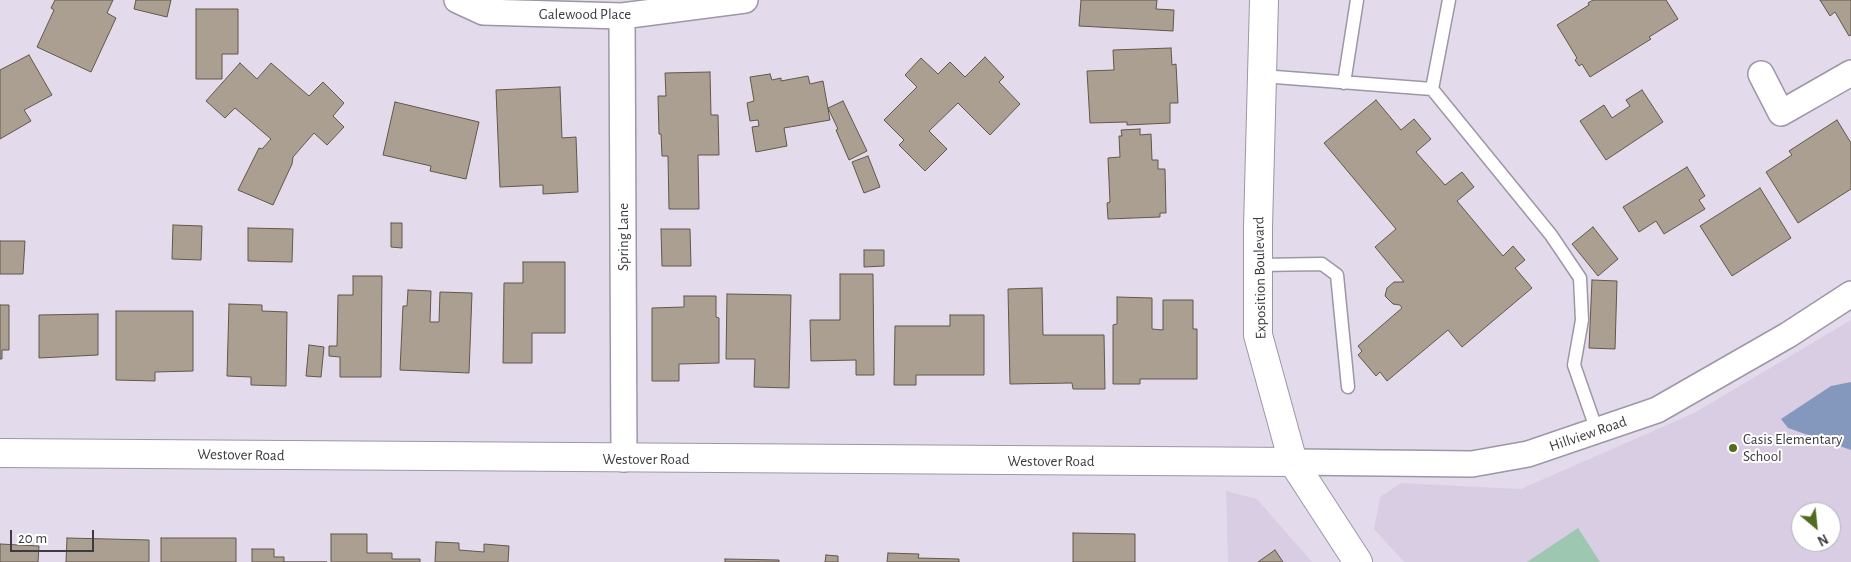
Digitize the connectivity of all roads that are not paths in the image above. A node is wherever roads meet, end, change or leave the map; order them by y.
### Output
1 (457, 0) edge
2 (745, 0) edge
3 (1264, 0) edge
4 (1357, 0) edge
5 (1449, 0) edge
6 (622, 16) junction
7 (1851, 73) edge
8 (1761, 74) dead end
9 (1262, 76) junction
10 (1344, 83) junction
11 (1432, 90) junction
12 (1258, 265) junction
13 (1851, 294) edge
14 (1348, 387) dead end
15 (1597, 431) junction
16 (0, 453) edge
17 (624, 459) junction
18 (1293, 462) junction
19 (1358, 562) edge

1 - 6 street, Galewood Place
2 - 6 street, Galewood Place
3 - 9 street, Exposition Boulevard
4 - 10 lane
5 - 11 lane
6 - 17 street, Spring Lane
7 - 8 street
9 - 10 lane
9 - 12 street, Exposition Boulevard
10 - 11 lane
11 - 15 lane
12 - 14 lane
12 - 18 street, Exposition Boulevard
13 - 15 street, Hillview Road
15 - 18 street, Hillview Road
16 - 17 street, Westover Road
17 - 18 street, Westover Road
18 - 19 street, Exposition Boulevard

